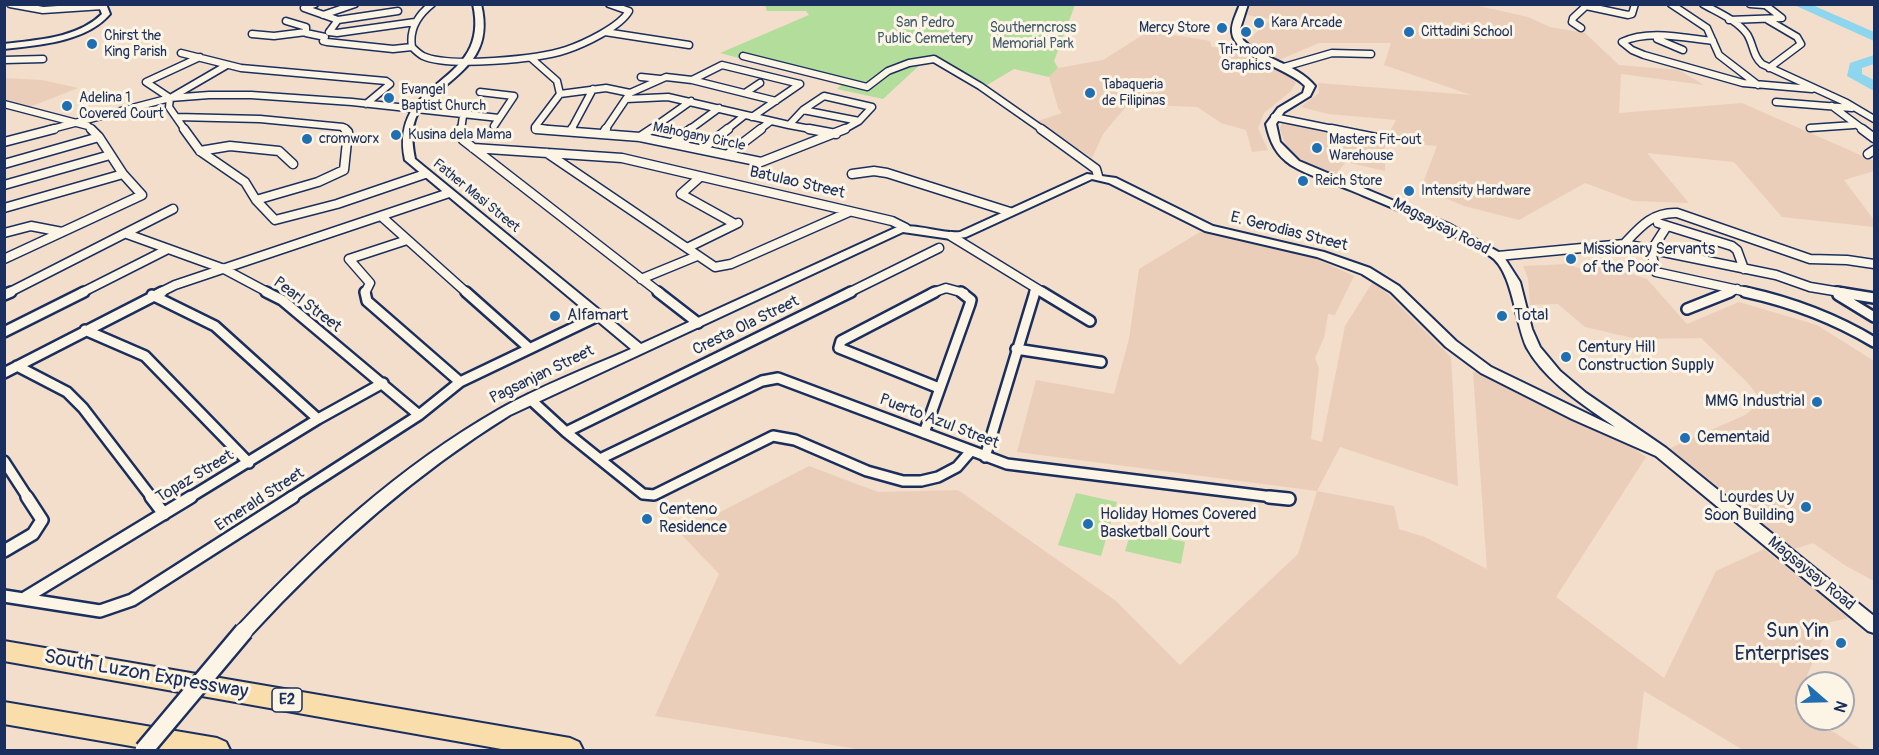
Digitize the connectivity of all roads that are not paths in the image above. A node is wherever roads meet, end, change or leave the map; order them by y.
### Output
1 (10, 4) edge
2 (315, 4) edge
3 (355, 4) edge
4 (402, 4) edge
5 (432, 4) edge
6 (477, 4) edge
7 (609, 4) edge
8 (1244, 4) edge
9 (1635, 4) edge
10 (1671, 4) edge
11 (1703, 4) edge
12 (1750, 4) edge
13 (102, 5) edge
14 (1588, 5) edge
15 (1764, 5) edge
16 (398, 11) junction
17 (322, 15) junction
18 (338, 20) junction
19 (1729, 20) junction
20 (1768, 20) junction
21 (286, 21) dead end
22 (1683, 21) dead end
23 (1698, 21) junction
24 (416, 22) junction
25 (393, 25) junction
26 (1581, 28) dead end
27 (306, 32) junction
28 (604, 32) junction
29 (252, 34) dead end
30 (1652, 37) junction
31 (1713, 41) junction
32 (689, 45) dead end
33 (4, 47) edge
34 (412, 47) junction
35 (1683, 50) dead end
36 (182, 52) dead end
37 (1371, 54) dead end
38 (743, 56) dead end
39 (200, 57) junction
40 (531, 58) junction
41 (43, 59) dead end
42 (4, 60) edge
43 (469, 60) junction
44 (227, 65) junction
45 (1284, 67) junction
46 (1769, 68) junction
47 (641, 77) dead end
48 (660, 79) junction
49 (692, 80) junction
50 (760, 83) dead end
51 (1760, 86) junction
52 (593, 89) junction
53 (1812, 89) junction
54 (480, 92) dead end
55 (745, 93) junction
56 (560, 94) junction
57 (628, 96) junction
58 (170, 98) junction
59 (691, 101) junction
60 (776, 101) junction
61 (1776, 102) dead end
62 (4, 104) edge
63 (366, 104) junction
64 (1832, 106) junction
65 (720, 108) junction
66 (416, 109) junction
67 (1861, 109) junction
68 (803, 110) junction
69 (464, 116) junction
70 (748, 116) junction
71 (176, 117) junction
72 (1274, 117) junction
73 (498, 118) junction
74 (1875, 119) edge
75 (771, 121) junction
76 (859, 121) junction
77 (74, 123) junction
78 (789, 124) junction
79 (1854, 125) junction
80 (494, 126) dead end
81 (1810, 128) dead end
82 (571, 131) junction
83 (603, 134) junction
84 (836, 134) junction
85 (99, 137) junction
86 (640, 137) junction
87 (1376, 138) dead end
88 (1875, 138) edge
89 (5, 141) edge
90 (672, 143) junction
91 (473, 148) junction
92 (702, 149) junction
93 (200, 151) junction
94 (547, 153) junction
95 (727, 155) junction
96 (110, 156) junction
97 (4, 164) edge
98 (293, 164) dead end
99 (123, 174) junction
100 (425, 174) junction
101 (852, 174) dead end
102 (1098, 176) junction
103 (699, 177) junction
104 (4, 185) edge
105 (448, 193) junction
106 (256, 201) junction
107 (4, 208) edge
108 (173, 209) dead end
109 (849, 212) junction
110 (1010, 212) junction
111 (381, 216) junction
112 (1658, 223) dead end
113 (1667, 226) junction
114 (906, 228) junction
115 (62, 232) junction
116 (4, 233) edge
117 (127, 234) junction
118 (951, 236) junction
119 (407, 240) junction
120 (1624, 244) junction
121 (687, 248) junction
122 (939, 248) dead end
123 (168, 249) junction
124 (1651, 251) junction
125 (698, 256) junction
126 (1498, 256) junction
127 (4, 259) edge
128 (1875, 264) edge
129 (224, 269) junction
130 (1744, 269) junction
131 (641, 279) junction
132 (1036, 288) junction
133 (1737, 290) junction
134 (1833, 292) junction
135 (4, 295) edge
136 (152, 295) junction
137 (1875, 298) edge
138 (1687, 309) dead end
139 (598, 316) junction
140 (1875, 316) edge
141 (1090, 321) dead end
142 (698, 323) junction
143 (85, 330) junction
144 (4, 332) edge
145 (1875, 342) edge
146 (529, 348) junction
147 (639, 348) junction
148 (1016, 349) junction
149 (1101, 362) dead end
150 (17, 366) junction
151 (4, 373) edge
152 (460, 381) junction
153 (383, 383) junction
154 (939, 388) junction
155 (530, 399) junction
156 (420, 415) junction
157 (318, 420) junction
158 (566, 432) junction
159 (924, 433) junction
160 (970, 452) junction
161 (1661, 452) junction
162 (985, 457) junction
163 (600, 459) junction
164 (4, 460) edge
165 (249, 463) junction
166 (1289, 499) dead end
167 (164, 514) junction
168 (4, 551) edge
169 (4, 596) edge
170 (23, 599) junction
171 (1875, 626) edge
172 (4, 651) edge
173 (4, 713) edge
174 (144, 750) edge
175 (217, 750) edge
176 (570, 750) edge

1 - 13 street
2 - 17 street
3 - 17 street
4 - 16 street
5 - 24 street
6 - 43 street
7 - 28 street
8 - 45 street
9 - 14 street
10 - 23 street
11 - 19 street
12 - 15 street
13 - 33 street
14 - 26 street
15 - 20 street
16 - 18 street
16 - 25 street
17 - 18 street
18 - 25 street
19 - 20 street
19 - 46 street
20 - 46 street
21 - 27 street
22 - 23 street
23 - 31 street
24 - 25 street
24 - 34 street
27 - 29 street
27 - 34 street
28 - 32 street
28 - 40 street
30 - 31 street
30 - 35 street
30 - 51 street
31 - 51 street
34 - 43 street
36 - 39 street
37 - 45 street
38 - 102 street
39 - 44 street
39 - 58 street
40 - 43 street
40 - 56 street
41 - 42 street
43 - 66 street
44 - 58 street
44 - 63 street
45 - 72 street
46 - 53 street
47 - 48 street
48 - 49 street
48 - 57 street
49 - 55 street
49 - 60 street
50 - 55 street
51 - 53 street
52 - 56 street
52 - 57 street
52 - 82 street
53 - 67 street
54 - 73 street
55 - 60 street
56 - 82 street, Mahogany Circle
57 - 59 street
57 - 83 street
58 - 63 street
58 - 71 street
58 - 77 street
59 - 65 street
59 - 86 street
60 - 70 street
61 - 64 street
62 - 77 street
63 - 66 street
64 - 67 street
64 - 79 street
65 - 70 street
65 - 90 street
66 - 69 street
66 - 100 street, Father Masi Street
67 - 74 street
68 - 76 street
68 - 76 street
68 - 78 street
69 - 73 street
69 - 91 street
70 - 75 street
70 - 92 street
71 - 93 street
71 - 106 street
72 - 87 street
72 - 126 street, Magsaysay Road
73 - 80 street
75 - 78 street
75 - 95 street
76 - 84 street, Mahogany Circle
77 - 85 street
77 - 89 street
78 - 84 street
79 - 81 street
79 - 88 street
82 - 83 street, Mahogany Circle
83 - 86 street, Mahogany Circle
84 - 95 street, Mahogany Circle
85 - 96 street
85 - 97 street
86 - 90 street, Mahogany Circle
90 - 92 street, Mahogany Circle
91 - 94 street, Batulao Street
91 - 131 street
92 - 95 street, Mahogany Circle
93 - 98 street
93 - 106 street
94 - 103 street, Batulao Street
94 - 121 street
96 - 99 street
96 - 104 street
99 - 107 street
99 - 115 street
100 - 105 street, Father Masi Street
100 - 106 street
101 - 110 street
102 - 110 street
102 - 161 street, E. Gerodias Street
103 - 109 street, Batulao Street
103 - 121 street
105 - 111 street
105 - 139 street, Father Masi Street
108 - 117 street
109 - 114 street, Batulao Street
109 - 125 street
110 - 118 street
111 - 119 street
111 - 129 street
112 - 113 street
113 - 124 street
113 - 130 street
114 - 118 street, Batulao Street
114 - 142 street, Pagsanjan Street
115 - 116 street
115 - 127 street
117 - 123 street, Pearl Street
117 - 135 street
118 - 132 street, Batulao Street
119 - 146 street
119 - 152 street
120 - 124 street
120 - 126 street
120 - 128 street
121 - 125 street
122 - 158 street, Cresta Ola Street
123 - 129 street, Pearl Street
123 - 144 street
124 - 130 street
124 - 133 street
125 - 131 street
126 - 161 street, Magsaysay Road
129 - 136 street
129 - 153 street, Pearl Street
130 - 134 street
131 - 142 street
132 - 141 street, Batulao Street
132 - 148 street
133 - 138 street
133 - 145 street
134 - 137 street
134 - 140 street
136 - 143 street
136 - 157 street
139 - 146 street, Emerald Street
139 - 147 street, Father Masi Street
142 - 147 street, Pagsanjan Street
143 - 150 street
143 - 165 street
146 - 152 street, Emerald Street
147 - 155 street, Pagsanjan Street
148 - 149 street
148 - 162 street
150 - 151 street
150 - 167 street
152 - 156 street, Emerald Street
153 - 156 street, Pearl Street
153 - 157 street, Topaz Street
154 - 154 street
154 - 159 street
155 - 158 street
155 - 174 street, Pagsanjan Street, bridge
156 - 170 street, Emerald Street
157 - 165 street, Topaz Street
158 - 163 street
159 - 160 street, Puerto Azul Street
159 - 163 street, Puerto Azul Street
160 - 162 street, Puerto Azul Street
160 - 163 street
161 - 171 street, Magsaysay Road
162 - 166 street, Puerto Azul Street
164 - 168 street
165 - 167 street, Topaz Street
167 - 170 street, Topaz Street
169 - 170 street
172 - 176 highway, South Luzon Expressway / E2
173 - 175 highway

